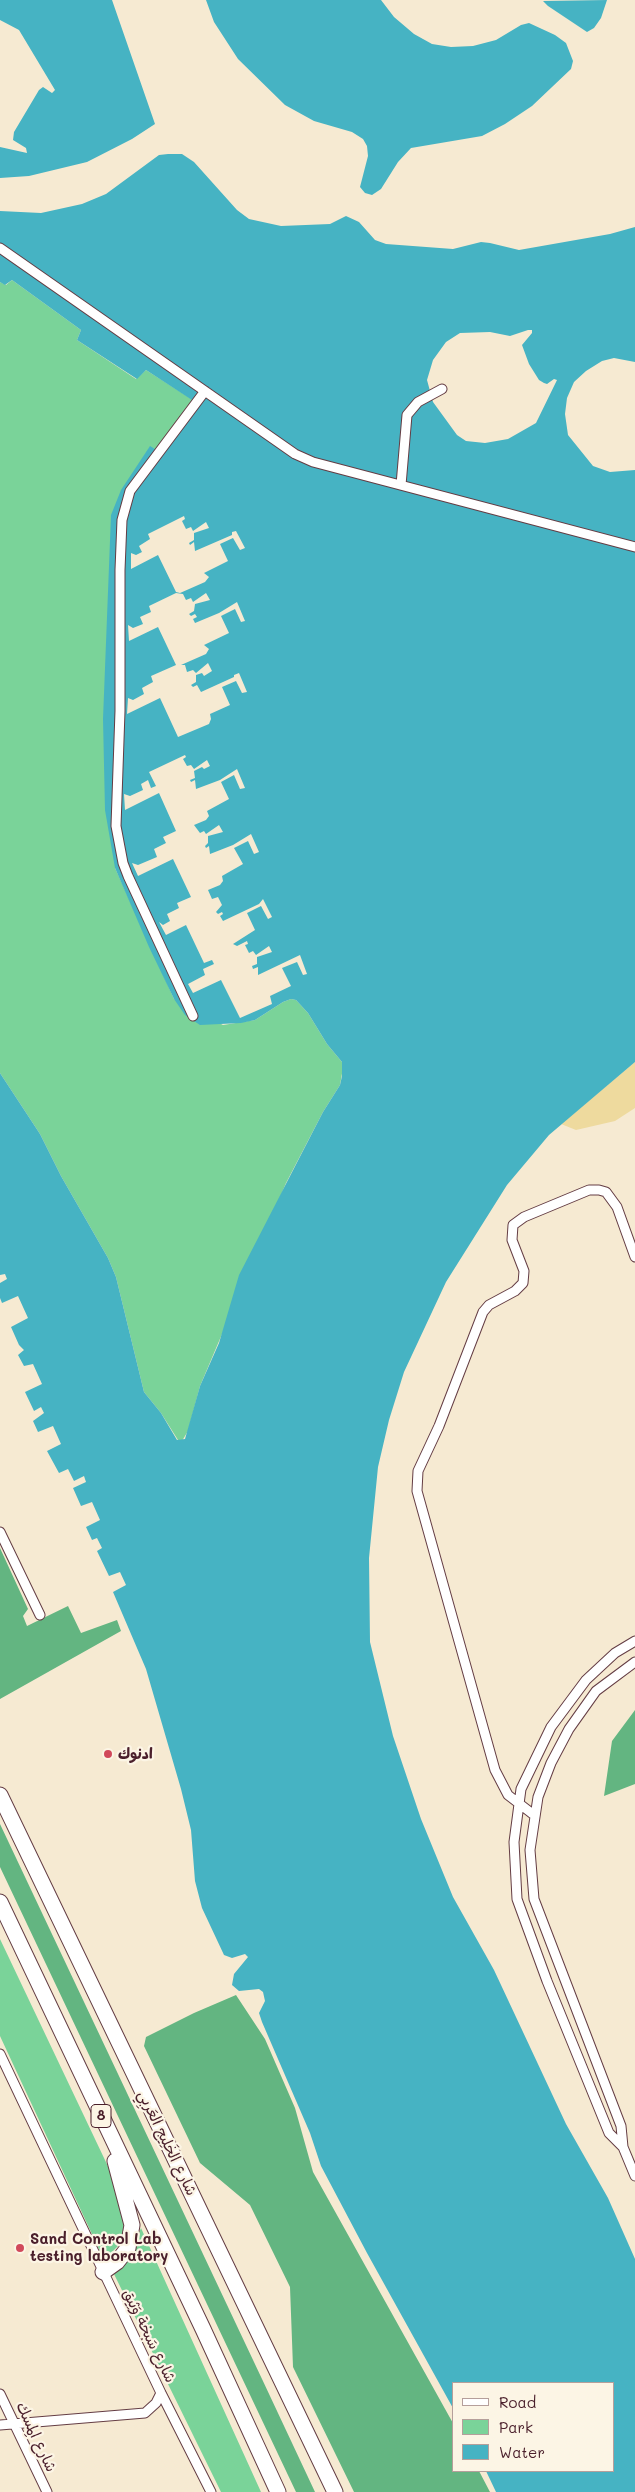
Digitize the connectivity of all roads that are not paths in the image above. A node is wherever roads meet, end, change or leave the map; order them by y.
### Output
1 (0, 248) edge
2 (440, 390) dead end
3 (205, 391) junction
4 (401, 485) junction
5 (635, 547) edge
6 (193, 1016) dead end
7 (635, 1257) edge
8 (0, 1532) edge
9 (40, 1615) dead end
10 (635, 1641) edge
11 (635, 1662) edge
12 (0, 1795) edge
13 (518, 1805) junction
14 (534, 1815) junction
15 (0, 1902) edge
16 (0, 2054) edge
17 (104, 2121) junction
18 (623, 2147) junction
19 (635, 2176) edge
20 (103, 2272) junction
21 (161, 2393) junction
22 (0, 2394) edge
23 (15, 2424) junction
24 (0, 2425) edge
25 (47, 2492) edge
26 (212, 2492) edge
27 (278, 2492) edge
28 (335, 2492) edge

1 - 3 street
2 - 4 street
3 - 4 street
3 - 6 street
4 - 5 street
7 - 13 street
8 - 9 street
10 - 13 street
11 - 14 street
12 - 28 highway, شارع الخَلِيج العَربِي
13 - 14 street
13 - 18 street
14 - 18 street
15 - 17 highway, 8
16 - 20 street, شارع سَبخة وَثِيق
17 - 20 highway
17 - 27 highway, 8
18 - 19 street
20 - 21 street, شارع سَبخة وَثِيق
21 - 23 street
21 - 26 street, شارع سَبخة وَثِيق
22 - 23 street, شارع المِسك
23 - 24 street
23 - 25 street, شارع المِسك

